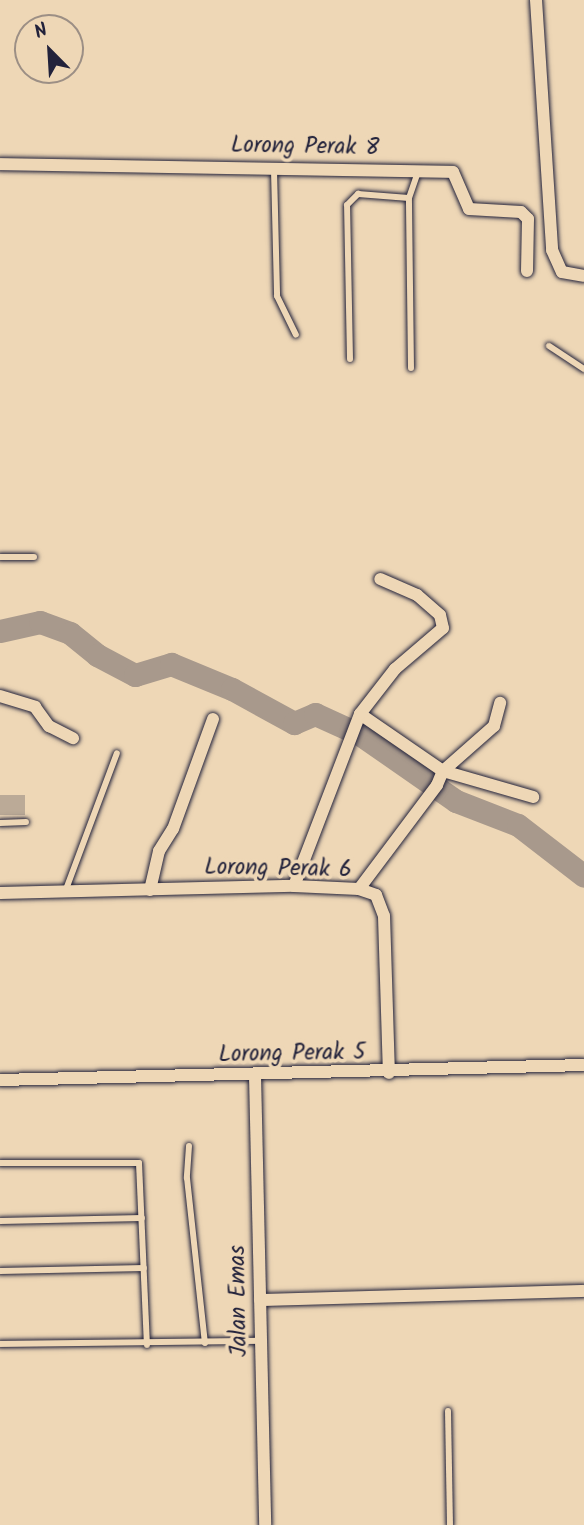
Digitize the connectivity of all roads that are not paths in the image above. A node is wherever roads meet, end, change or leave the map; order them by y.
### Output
1 (536, 0) edge
2 (0, 164) edge
3 (274, 168) junction
4 (419, 170) junction
5 (409, 198) junction
6 (527, 271) dead end
7 (584, 276) edge
8 (296, 335) dead end
9 (549, 346) dead end
10 (350, 359) dead end
11 (411, 368) dead end
12 (584, 369) edge
13 (0, 557) edge
14 (34, 557) dead end
15 (380, 579) dead end
16 (0, 696) edge
17 (500, 703) dead end
18 (360, 714) junction
19 (213, 719) dead end
20 (73, 738) dead end
21 (117, 753) dead end
22 (443, 771) junction
23 (533, 797) dead end
24 (26, 822) dead end
25 (0, 823) edge
26 (294, 886) junction
27 (359, 889) junction
28 (150, 890) junction
29 (65, 892) junction
30 (0, 894) edge
31 (584, 1065) edge
32 (389, 1073) junction
33 (255, 1075) junction
34 (0, 1080) edge
35 (189, 1146) dead end
36 (0, 1163) edge
37 (142, 1218) junction
38 (0, 1221) edge
39 (144, 1268) junction
40 (0, 1271) edge
41 (584, 1291) edge
42 (260, 1300) junction
43 (261, 1341) junction
44 (205, 1343) junction
45 (0, 1345) edge
46 (147, 1345) junction
47 (447, 1411) dead end
48 (265, 1525) edge
49 (450, 1525) edge

1 - 7 street
2 - 3 street, Lorong Perak 8
3 - 4 street, Lorong Perak 8
3 - 8 lane
4 - 5 lane
4 - 6 street, Lorong Perak 8
5 - 10 lane
5 - 11 lane
9 - 12 lane
13 - 14 lane
15 - 18 street
16 - 20 street
17 - 22 street
18 - 22 street
18 - 26 street
19 - 28 street
21 - 29 lane
22 - 23 street
22 - 27 street
24 - 25 lane
26 - 27 street, Lorong Perak 6
26 - 28 street, Lorong Perak 6
27 - 32 street, Lorong Perak 6
28 - 29 street, Lorong Perak 6
29 - 30 street, Lorong Perak 6
31 - 32 street, Lorong Perak 5
32 - 33 street, Lorong Perak 5
33 - 34 street, Lorong Perak 5
33 - 42 street, Jalan Emas
35 - 44 lane
36 - 37 lane
37 - 38 lane
37 - 39 lane
39 - 40 lane
39 - 46 lane
41 - 42 street
42 - 43 street, Jalan Emas
43 - 44 lane
43 - 48 street, Jalan Emas
44 - 46 lane
45 - 46 lane
47 - 49 lane

